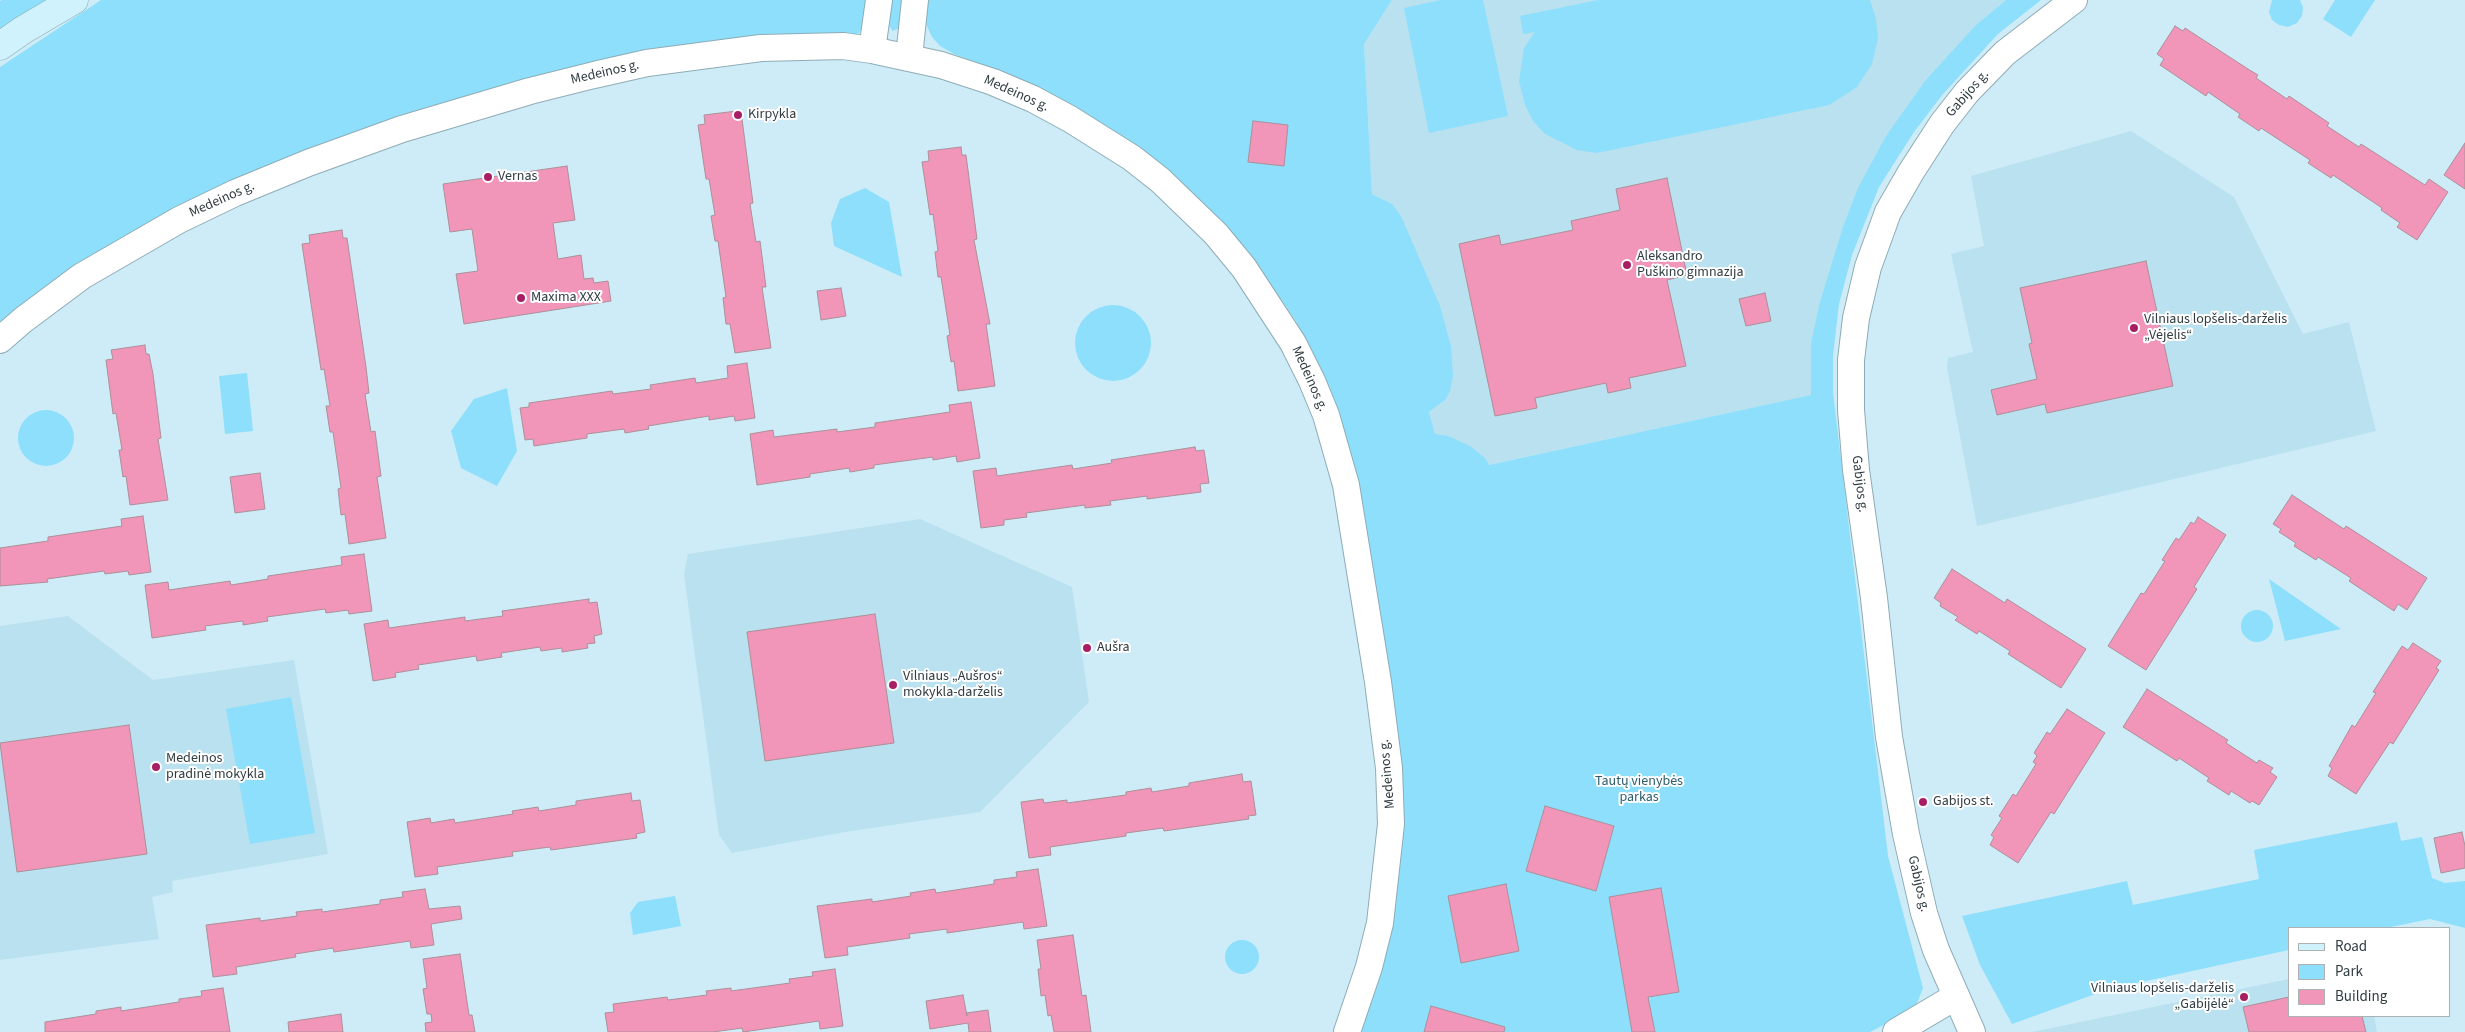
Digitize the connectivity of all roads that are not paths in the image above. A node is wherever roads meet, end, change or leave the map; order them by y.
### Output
1 (74, 0) edge
2 (879, 0) edge
3 (915, 0) edge
4 (2074, 0) edge
5 (0, 46) edge
6 (872, 50) junction
7 (910, 57) junction
8 (0, 340) edge
9 (1955, 997) junction
10 (1347, 1032) edge
11 (1896, 1032) edge
12 (1972, 1032) edge

1 - 5 main road
2 - 6 street
3 - 7 street
4 - 9 street, Gabijos g.
6 - 7 street, Medeinos g.
6 - 8 street, Medeinos g.
7 - 10 street, Medeinos g.
9 - 11 street
9 - 12 street, Gabijos g.

